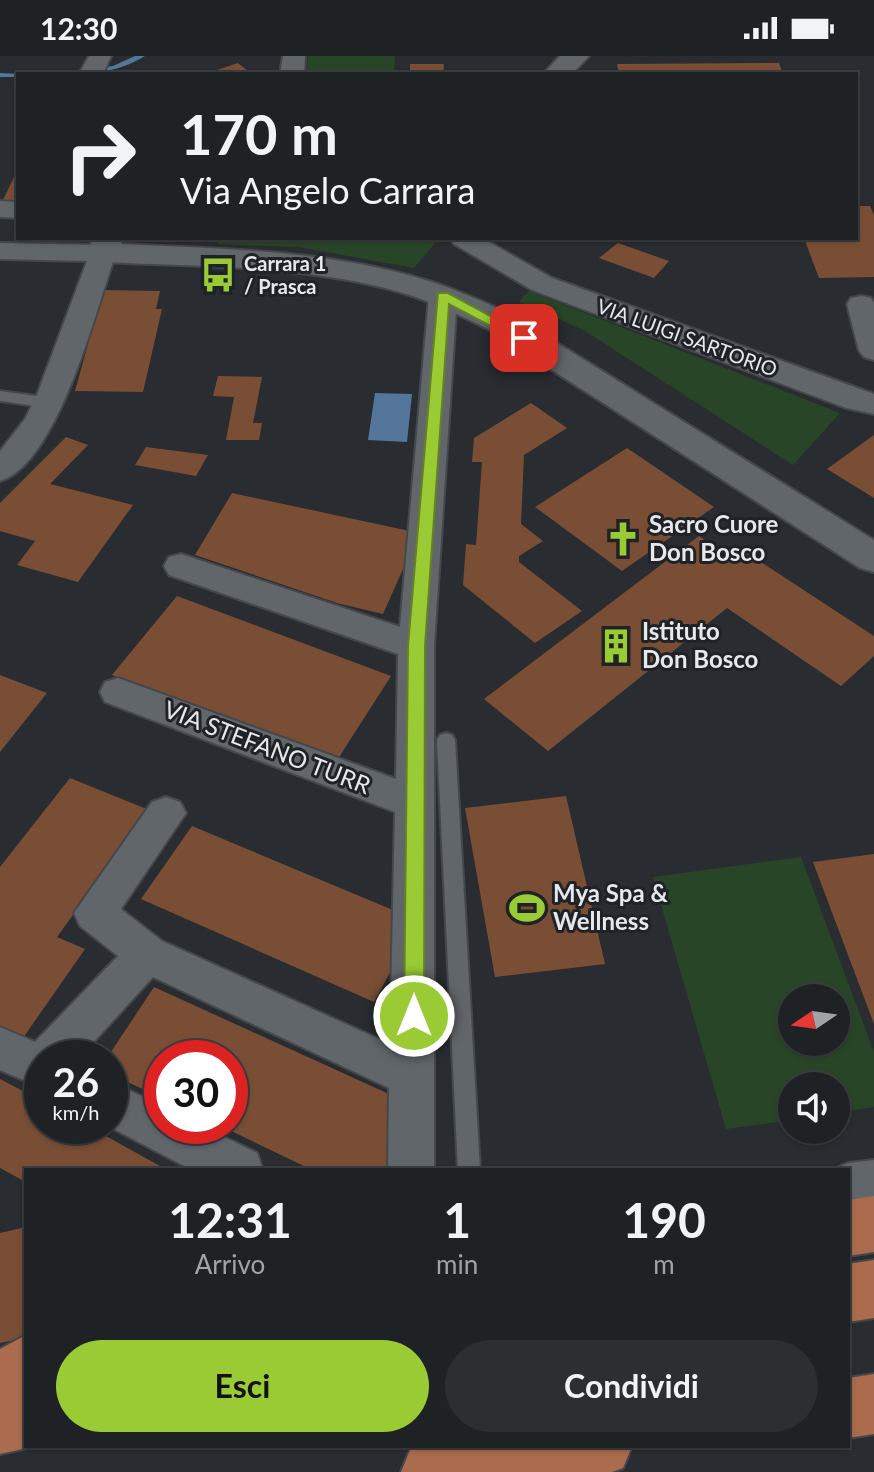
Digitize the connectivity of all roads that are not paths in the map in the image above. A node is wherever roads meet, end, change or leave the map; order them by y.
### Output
1 (576, 56) edge
2 (558, 72) edge
3 (466, 240) edge
4 (106, 246) edge
5 (0, 251) edge
6 (443, 296) junction
7 (861, 304) dead end
8 (874, 351) edge
9 (0, 396) edge
10 (51, 403) junction
11 (874, 404) edge
12 (0, 470) edge
13 (874, 558) edge
14 (181, 566) dead end
15 (416, 646) junction
16 (118, 692) dead end
17 (446, 740) dead end
18 (415, 803) junction
19 (166, 813) dead end
20 (147, 954) junction
21 (67, 1040) edge
22 (0, 1048) edge
23 (24, 1059) edge
24 (414, 1077) junction
25 (128, 1112) edge
26 (236, 1168) edge
27 (411, 1168) edge
28 (469, 1168) edge
29 (874, 1184) edge
30 (850, 1187) edge
31 (874, 1224) edge
32 (850, 1228) edge
33 (874, 1289) edge
34 (850, 1293) edge
35 (24, 1367) edge
36 (0, 1390) edge
37 (874, 1404) edge
38 (850, 1408) edge
39 (24, 1420) edge
40 (0, 1424) edge
41 (588, 1448) edge
42 (432, 1472) edge

1 - 2 street
3 - 11 street, VIA LUIGI SARTORIO
4 - 5 street
4 - 6 street
4 - 10 street
6 - 13 street
6 - 15 street
7 - 8 street
9 - 10 lane
10 - 12 street
14 - 15 street
15 - 18 street
16 - 18 street, VIA STEFANO TURR
17 - 28 lane
18 - 24 street
19 - 20 street
20 - 21 street
20 - 24 street
22 - 23 street
24 - 27 street
25 - 26 street
29 - 30 street
31 - 32 main road
33 - 34 main road
35 - 36 main road
37 - 38 main road
39 - 40 main road
41 - 42 main road

